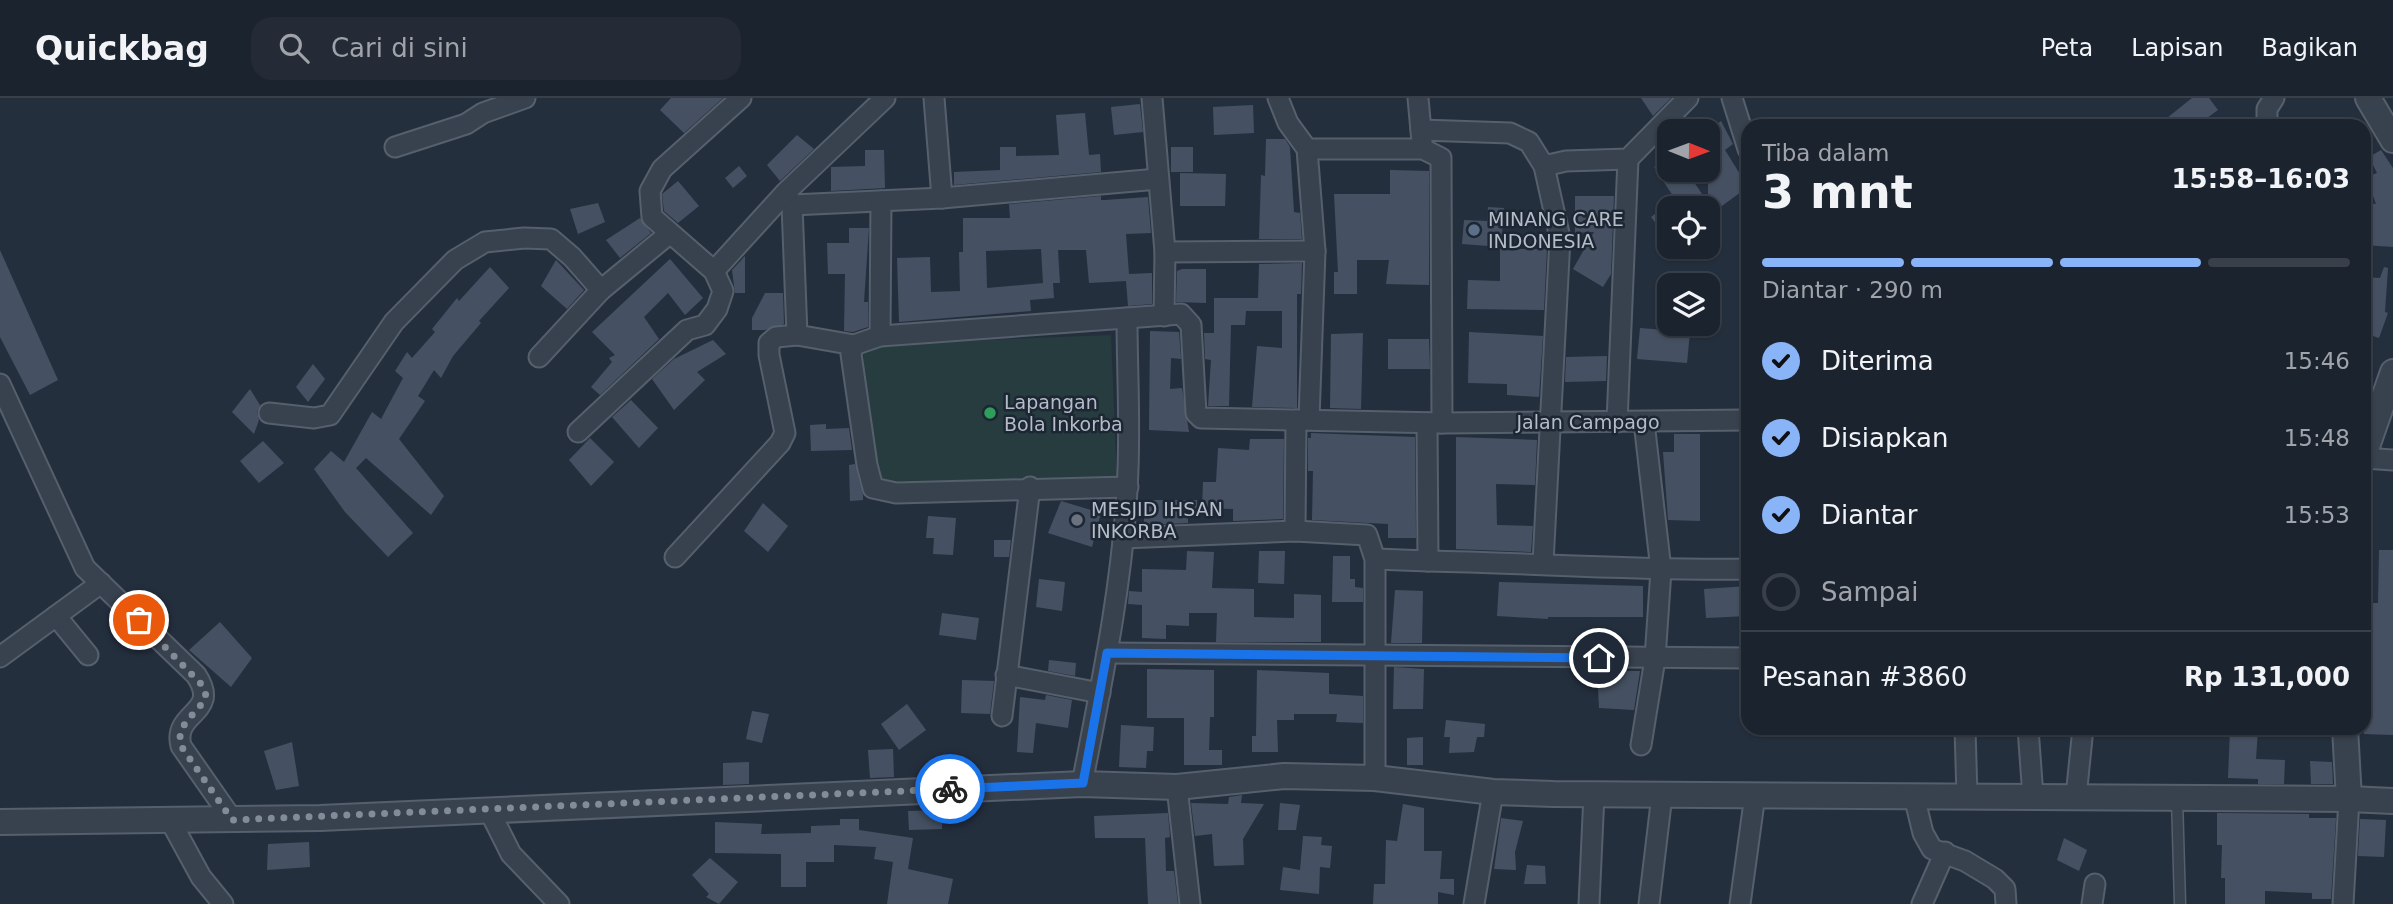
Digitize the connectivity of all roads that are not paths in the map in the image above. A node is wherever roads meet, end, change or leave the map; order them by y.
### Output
1 (525, 98) edge
2 (741, 98) edge
3 (885, 98) edge
4 (934, 98) edge
5 (1152, 98) edge
6 (1278, 98) edge
7 (1418, 98) edge
8 (1688, 98) edge
9 (1732, 98) edge
10 (2274, 98) edge
11 (2368, 98) edge
12 (2267, 119) edge
13 (1741, 127) edge
14 (1422, 140) junction
15 (2393, 140) edge
16 (396, 147) dead end
17 (1307, 149) junction
18 (1628, 159) junction
19 (1544, 166) junction
20 (1158, 179) junction
21 (789, 198) junction
22 (942, 198) junction
23 (881, 201) junction
24 (670, 234) junction
25 (1315, 251) junction
26 (1165, 252) junction
27 (714, 271) junction
28 (601, 290) junction
29 (1164, 316) junction
30 (1127, 318) junction
31 (797, 335) junction
32 (880, 336) junction
33 (855, 345) junction
34 (539, 357) dead end
35 (2393, 372) edge
36 (0, 384) edge
37 (269, 413) dead end
38 (1303, 420) junction
39 (1741, 420) edge
40 (1551, 422) junction
41 (1616, 422) junction
42 (1644, 422) junction
43 (1434, 423) junction
44 (578, 432) dead end
45 (2371, 436) edge
46 (2371, 457) edge
47 (2393, 460) edge
48 (1030, 487) junction
49 (1128, 487) junction
50 (1295, 531) junction
51 (1123, 538) junction
52 (675, 557) dead end
53 (1375, 559) junction
54 (1428, 561) junction
55 (1543, 563) junction
56 (1741, 569) edge
57 (1661, 570) junction
58 (101, 583) junction
59 (56, 616) junction
60 (1107, 653) junction
61 (88, 655) dead end
62 (1378, 655) junction
63 (0, 657) edge
64 (1741, 658) edge
65 (1655, 659) junction
66 (1006, 676) junction
67 (1100, 693) junction
68 (1002, 716) dead end
69 (1965, 735) edge
70 (2029, 735) edge
71 (2082, 735) edge
72 (2345, 735) edge
73 (1641, 744) dead end
74 (1376, 778) junction
75 (1083, 783) junction
76 (1177, 787) junction
77 (1493, 792) junction
78 (1594, 794) junction
79 (1662, 794) junction
80 (1755, 795) junction
81 (1914, 796) junction
82 (1967, 796) junction
83 (2033, 797) junction
84 (2076, 797) junction
85 (2177, 798) junction
86 (2348, 799) junction
87 (2393, 801) edge
88 (489, 810) junction
89 (232, 820) junction
90 (0, 822) edge
91 (171, 822) junction
92 (1945, 852) junction
93 (2095, 884) dead end
94 (223, 904) edge
95 (559, 904) edge
96 (1190, 904) edge
97 (1474, 904) edge
98 (1589, 904) edge
99 (1649, 904) edge
100 (1740, 904) edge
101 (1922, 904) edge
102 (2006, 904) edge
103 (2092, 904) edge
104 (2180, 904) edge
105 (2343, 904) edge

1 - 16 street
2 - 24 street
3 - 21 street
4 - 22 street
5 - 20 street
6 - 17 street
7 - 14 street
8 - 18 street
9 - 13 street
10 - 12 street
11 - 15 street
14 - 17 street
14 - 19 street
14 - 43 street
17 - 25 street
18 - 19 street
18 - 41 street
19 - 40 street
20 - 22 street
20 - 26 street
21 - 23 street
21 - 27 street
21 - 31 street
22 - 23 street
23 - 32 street
24 - 27 street
24 - 28 street
25 - 26 street
25 - 38 street
26 - 29 street
27 - 44 street
28 - 34 street
28 - 37 street
29 - 30 street
29 - 38 street, Jalan Campago
30 - 32 street
30 - 49 street
31 - 33 street
31 - 52 street
32 - 33 street
33 - 48 street
35 - 45 street
36 - 58 street
38 - 43 street, Jalan Campago
38 - 50 street
39 - 42 street, Jalan Campago
40 - 41 street, Jalan Campago
40 - 43 street, Jalan Campago
40 - 55 street
41 - 42 street, Jalan Campago
42 - 57 street
43 - 54 street
46 - 47 street
48 - 49 street
48 - 66 street
49 - 51 street
50 - 51 street
50 - 53 street
51 - 60 street
53 - 54 street
53 - 62 street
54 - 55 street
55 - 57 street
56 - 57 street
57 - 65 street
58 - 59 street
58 - 89 street
59 - 61 street
59 - 63 street
60 - 62 street
60 - 67 street
62 - 65 street
62 - 74 street
64 - 65 street
65 - 73 street
66 - 67 street
66 - 68 street
67 - 75 street
69 - 82 street
70 - 83 street
71 - 84 street
72 - 86 street
74 - 76 street
74 - 77 street
75 - 76 street
75 - 88 street
76 - 96 street
77 - 78 street
77 - 97 street
78 - 79 street
78 - 98 street
79 - 80 street
79 - 99 street
80 - 81 street
80 - 100 street
81 - 82 street
81 - 92 street
82 - 83 street
83 - 84 street
84 - 85 street
85 - 86 street
85 - 104 lane
86 - 87 street
86 - 105 street
88 - 89 street
88 - 95 street
89 - 91 street
90 - 91 street
91 - 94 street
92 - 101 street
92 - 102 street
93 - 103 street

